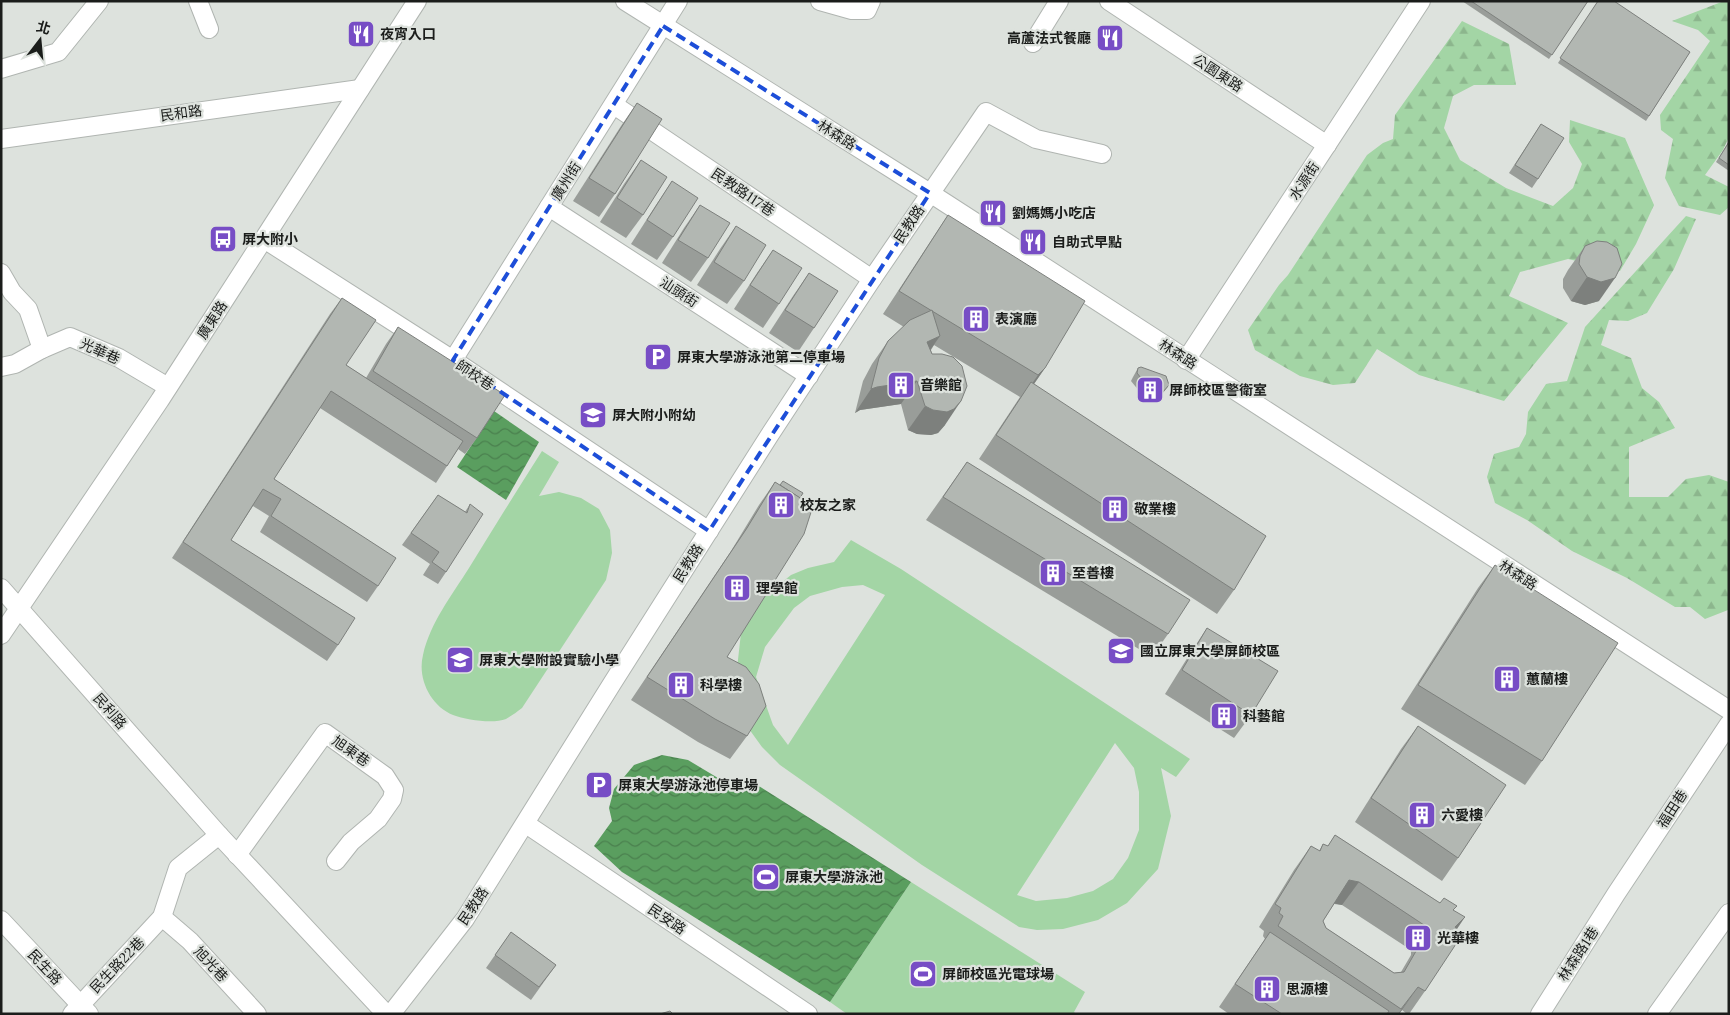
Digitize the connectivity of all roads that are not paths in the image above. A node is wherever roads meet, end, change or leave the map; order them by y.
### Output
1 (98, 1) edge
2 (198, 1) edge
3 (417, 1) edge
4 (625, 1) edge
5 (678, 1) edge
6 (820, 1) edge
7 (871, 1) edge
8 (1059, 1) edge
9 (1109, 1) edge
10 (1421, 1) edge
11 (663, 26) junction
12 (209, 29) dead end
13 (1033, 43) dead end
14 (1, 69) edge
15 (360, 89) junction
16 (614, 105) junction
17 (1, 139) edge
18 (1327, 145) junction
19 (1102, 154) dead end
20 (930, 193) junction
21 (549, 207) junction
22 (264, 239) junction
23 (1, 273) edge
24 (872, 279) junction
25 (42, 349) junction
26 (453, 360) junction
27 (1186, 360) junction
28 (1, 367) edge
29 (809, 376) junction
30 (168, 387) junction
31 (709, 531) junction
32 (1, 588) edge
33 (20, 608) junction
34 (1, 635) edge
35 (1729, 710) edge
36 (1729, 724) edge
37 (526, 824) junction
38 (219, 835) junction
39 (237, 855) junction
40 (336, 861) dead end
41 (1616, 894) joint
42 (1729, 913) edge
43 (162, 917) junction
44 (1, 920) edge
45 (80, 1010) edge
46 (257, 1014) edge
47 (386, 1014) edge
48 (391, 1014) edge
49 (808, 1014) edge
50 (1540, 1014) edge
51 (1657, 1014) edge

1 - 14 street
2 - 12 street
3 - 15 street, 廣東路
4 - 11 street, 林森路
5 - 11 street, 廣州街
6 - 7 street
8 - 13 street
9 - 18 street, 公園東路
10 - 18 street, 水源街
11 - 16 street, 廣州街
11 - 20 street, 林森路
15 - 17 street, 民和路
15 - 22 street, 廣東路
16 - 21 street, 廣州街
16 - 24 street, 民教路117巷
18 - 27 street, 水源街
19 - 20 street, 民教路
20 - 24 street, 民教路
20 - 27 street, 林森路
21 - 26 street, 廣州街
21 - 29 street, 汕頭街
22 - 26 street, 師校巷
22 - 30 street, 廣東路
23 - 25 street
24 - 29 street, 民教路
25 - 28 street, 光華巷
25 - 30 street, 光華巷
26 - 31 street, 師校巷
27 - 35 street, 林森路
29 - 31 street, 民教路
30 - 33 street, 廣東路
31 - 37 street, 民教路
32 - 33 street, 民利路
33 - 34 street, 廣東路
33 - 38 street, 民利路
36 - 41 street, 福田巷
37 - 48 street, 民教路
37 - 49 street, 民安路
38 - 39 street
38 - 43 street
39 - 40 street, 旭東巷
39 - 47 street
41 - 50 street, 林森路1巷
42 - 51 street
43 - 45 street, 民生路22巷
43 - 46 street, 旭光巷
44 - 45 street, 民生路

